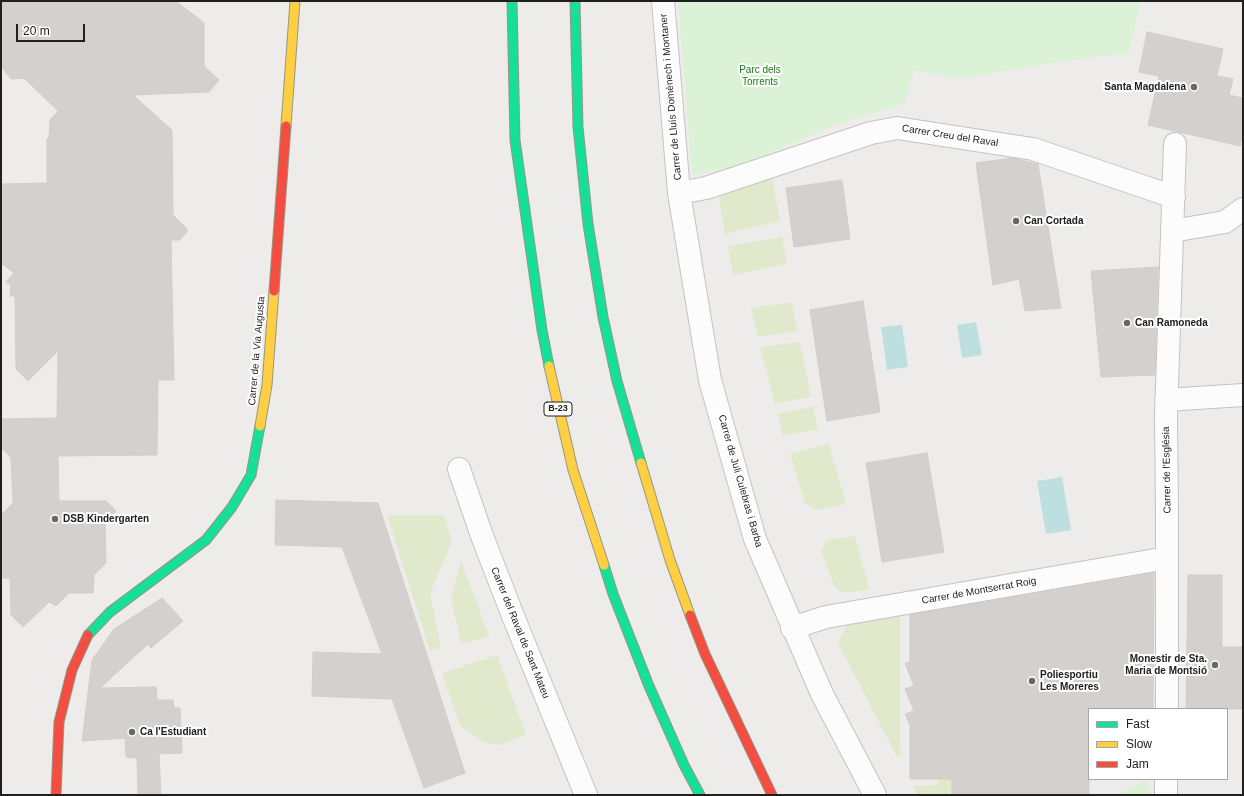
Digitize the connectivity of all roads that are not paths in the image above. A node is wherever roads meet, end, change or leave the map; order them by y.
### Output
1 (295, 1) edge
2 (512, 1) edge
3 (574, 1) edge
4 (663, 1) edge
5 (1175, 144) dead end
6 (680, 193) junction
7 (1174, 197) junction
8 (1243, 209) edge
9 (1172, 231) junction
10 (1243, 395) edge
11 (1166, 400) junction
12 (460, 469) dead end
13 (1167, 558) junction
14 (792, 628) junction
15 (1167, 708) edge
16 (1166, 780) edge
17 (56, 795) edge
18 (586, 795) edge
19 (700, 795) edge
20 (772, 795) edge
21 (875, 795) edge
22 (1166, 795) edge

1 - 17 main road, Carrer de la Via Augusta
2 - 19 main road, B-23
3 - 20 main road
4 - 6 street, Carrer de Lluís Domènech i Montaner
5 - 7 street, Carrer de l'Església
6 - 7 street, Carrer Creu del Raval
6 - 14 street, Carrer de Juli Culebras i Barba
7 - 9 street, Carrer de l'Església
8 - 9 street
9 - 11 street, Carrer de l'Església
10 - 11 street
11 - 13 street, Carrer de l'Església
12 - 18 street, Carrer del Raval de Sant Mateu
13 - 14 street, Carrer de Montserrat Roig
13 - 15 street, Carrer de l'Església
14 - 21 street, Carrer de Juli Culebras i Barba
16 - 22 street

